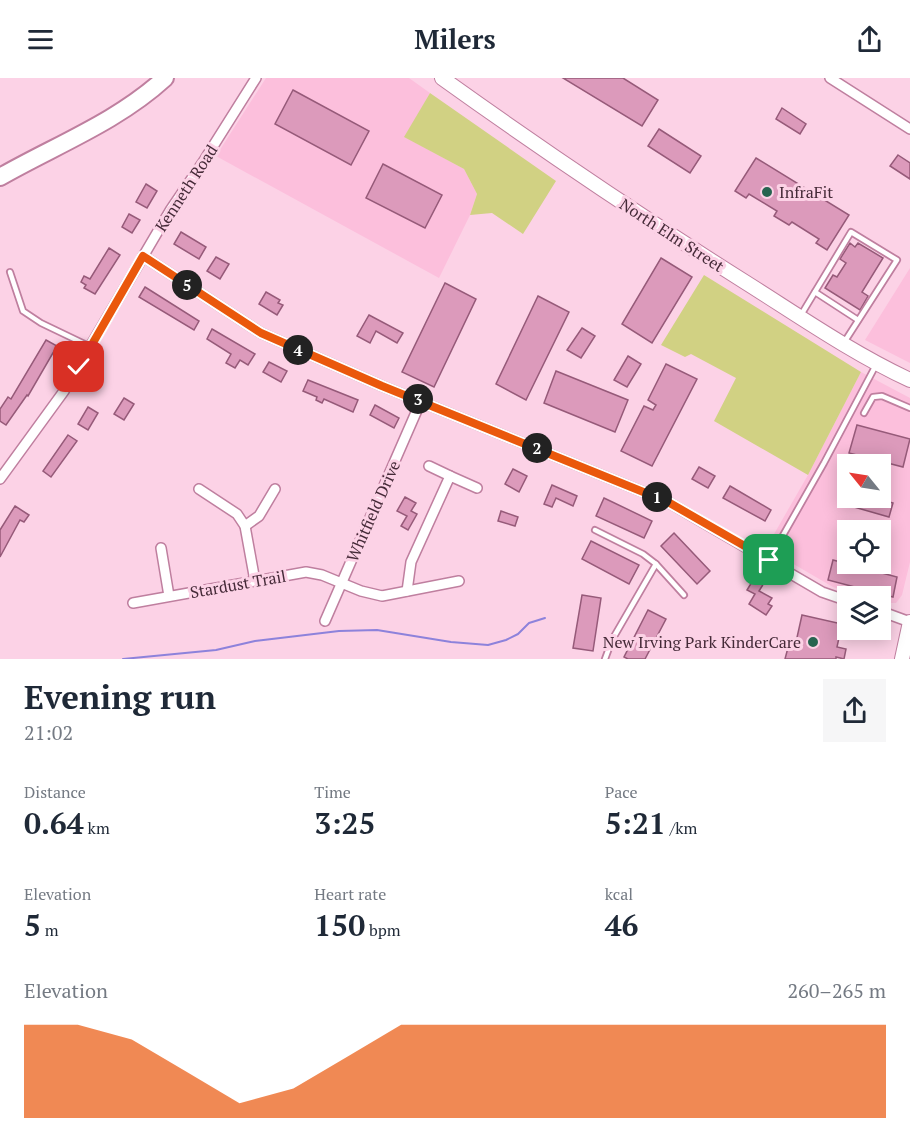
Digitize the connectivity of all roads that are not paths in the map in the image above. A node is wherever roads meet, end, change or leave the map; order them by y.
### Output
1 (165, 78) edge
2 (256, 78) edge
3 (442, 78) edge
4 (830, 78) edge
5 (910, 129) edge
6 (0, 177) edge
7 (143, 256) junction
8 (10, 272) dead end
9 (815, 292) junction
10 (800, 316) junction
11 (858, 320) junction
12 (843, 344) junction
13 (91, 347) junction
14 (877, 363) junction
15 (910, 380) edge
16 (863, 389) junction
17 (873, 397) junction
18 (421, 400) junction
19 (910, 408) edge
20 (864, 413) dead end
21 (429, 466) dead end
22 (450, 476) junction
23 (0, 479) edge
24 (477, 488) dead end
25 (199, 489) dead end
26 (275, 489) dead end
27 (245, 526) junction
28 (595, 530) dead end
29 (161, 548) dead end
30 (769, 560) junction
31 (656, 564) junction
32 (255, 581) junction
33 (459, 581) dead end
34 (341, 584) junction
35 (407, 591) junction
36 (684, 595) dead end
37 (169, 596) junction
38 (837, 597) edge
39 (133, 603) dead end
40 (891, 615) edge
41 (325, 621) dead end
42 (910, 622) edge
43 (605, 659) edge
44 (902, 659) edge

1 - 6 highway
2 - 7 street, Kenneth Road
3 - 10 main road, North Elm Street
4 - 5 street
7 - 13 street, Kenneth Road
7 - 18 street
8 - 13 lane
9 - 10 lane
9 - 11 lane
9 - 11 lane
10 - 12 main road, North Elm Street
11 - 12 lane
12 - 14 main road, North Elm Street
13 - 23 street, Kenneth Road
14 - 15 main road, North Elm Street
14 - 16 lane
16 - 17 lane
16 - 30 lane
17 - 19 lane
17 - 20 lane
18 - 30 street
18 - 34 street, Whitfield Drive
21 - 22 street
22 - 24 street
22 - 35 street
25 - 27 street
26 - 27 street
27 - 32 street
28 - 31 lane
29 - 37 street
30 - 38 street
31 - 36 lane
31 - 43 lane
32 - 34 street, Stardust Trail
32 - 37 street, Stardust Trail
33 - 35 street, Stardust Trail
34 - 35 street, Stardust Trail
34 - 41 street, Whitfield Drive
37 - 39 street, Stardust Trail
40 - 42 street
42 - 44 main road

